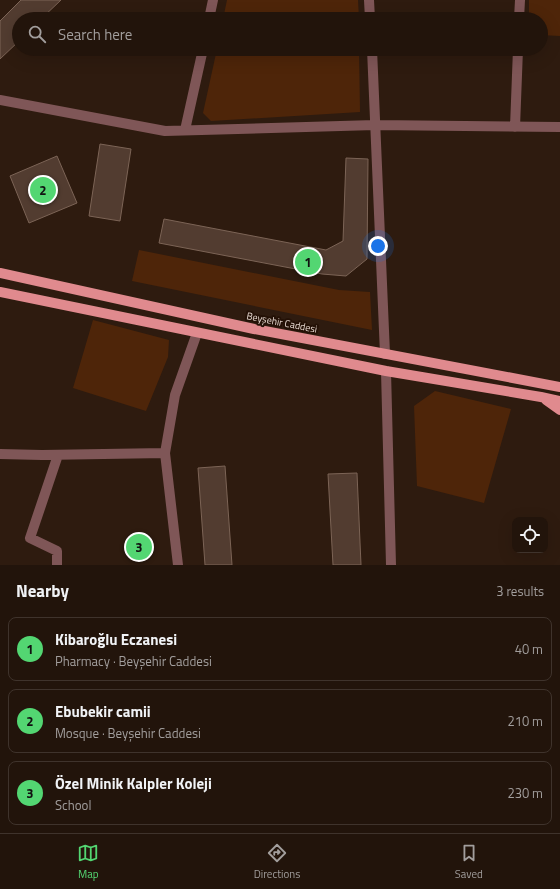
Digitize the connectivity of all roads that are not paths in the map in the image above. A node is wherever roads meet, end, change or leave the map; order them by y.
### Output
1 (213, 0) edge
2 (370, 0) edge
3 (520, 0) edge
4 (210, 12) edge
5 (370, 12) edge
6 (519, 12) edge
7 (201, 56) edge
8 (372, 56) edge
9 (518, 56) edge
10 (0, 100) edge
11 (375, 125) junction
12 (515, 127) junction
13 (560, 127) edge
14 (185, 130) junction
15 (0, 273) edge
16 (0, 292) edge
17 (197, 333) junction
18 (385, 354) junction
19 (386, 371) junction
20 (560, 387) edge
21 (541, 397) junction
22 (560, 401) edge
23 (560, 410) edge
24 (165, 453) junction
25 (0, 454) edge
26 (58, 455) junction
27 (57, 565) edge
28 (178, 565) edge
29 (391, 565) edge

1 - 4 street
2 - 5 street
3 - 6 street
7 - 14 street
8 - 11 street
9 - 12 street
10 - 14 street
11 - 12 street
11 - 14 street
11 - 18 street
12 - 13 street
15 - 18 main road, Beyşehir Caddesi
16 - 17 main road
17 - 19 main road
17 - 24 street
18 - 20 main road, Beyşehir Caddesi
19 - 21 main road
19 - 29 street
21 - 22 main road
21 - 23 main road
24 - 26 street
24 - 28 street
25 - 26 street
26 - 27 street

